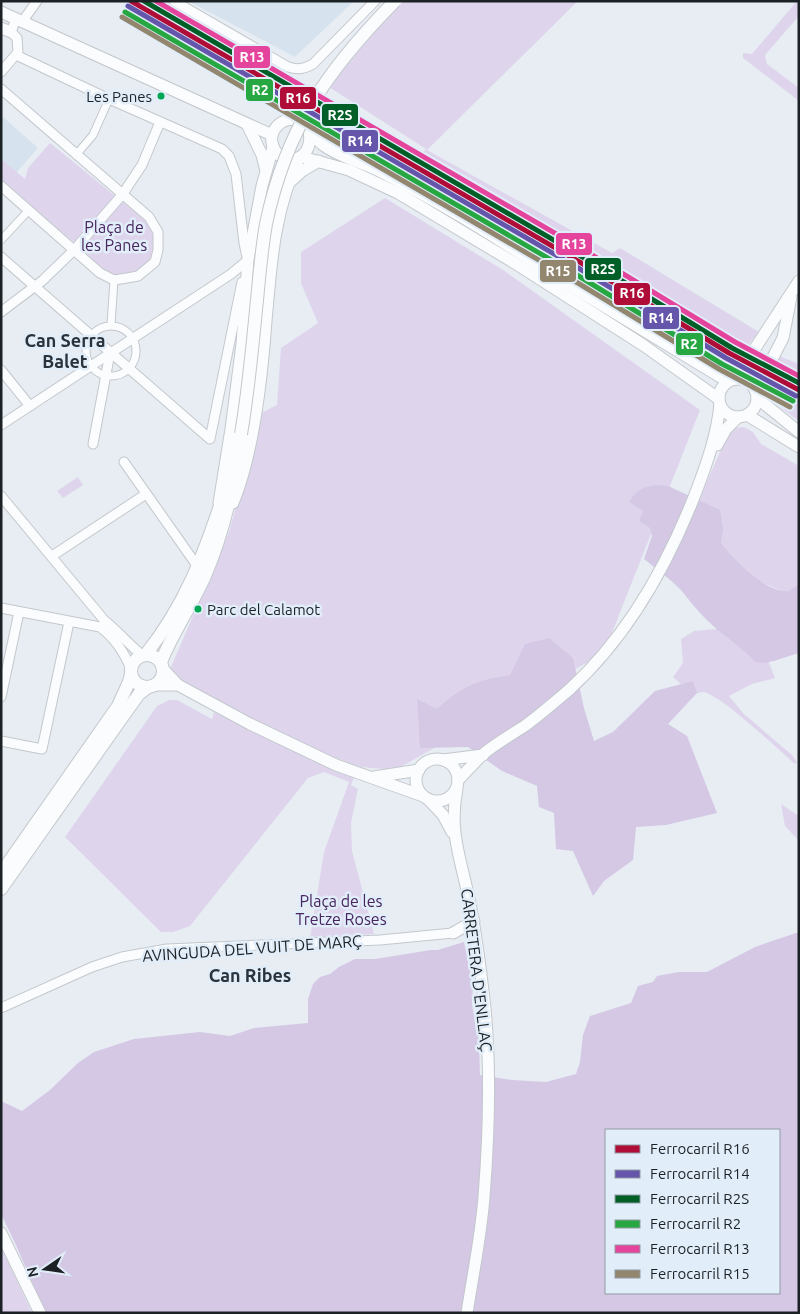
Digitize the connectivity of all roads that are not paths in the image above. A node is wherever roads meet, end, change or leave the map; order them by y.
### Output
1 (37, 1) edge
2 (174, 1) edge
3 (375, 1) edge
4 (395, 1) edge
5 (1, 12) edge
6 (19, 20) junction
7 (6, 30) edge
8 (16, 55) junction
9 (1, 72) edge
10 (1, 89) edge
11 (109, 99) junction
12 (160, 122) junction
13 (247, 124) junction
14 (309, 131) junction
15 (272, 135) junction
16 (273, 147) junction
17 (76, 155) junction
18 (300, 157) junction
19 (319, 161) junction
20 (266, 171) junction
21 (289, 183) junction
22 (1, 186) edge
23 (122, 195) junction
24 (29, 210) junction
25 (241, 217) junction
26 (253, 228) junction
27 (275, 228) junction
28 (1, 240) edge
29 (74, 250) junction
30 (1, 257) edge
31 (248, 260) junction
32 (114, 280) junction
33 (799, 282) edge
34 (36, 287) junction
35 (791, 293) junction
36 (1, 312) edge
37 (777, 313) junction
38 (111, 325) junction
39 (92, 337) junction
40 (133, 337) junction
41 (783, 338) junction
42 (110, 352) junction
43 (752, 353) dead end
44 (771, 361) tunnel mouth
45 (744, 364) dead end
46 (90, 366) junction
47 (129, 369) junction
48 (1, 370) edge
49 (105, 376) junction
50 (760, 377) tunnel mouth
51 (732, 380) junction
52 (756, 394) junction
53 (719, 401) junction
54 (30, 406) junction
55 (743, 416) junction
56 (1, 424) edge
57 (799, 432) edge
58 (92, 444) dead end
59 (799, 446) edge
60 (124, 462) dead end
61 (708, 462) junction
62 (146, 494) junction
63 (1, 496) edge
64 (221, 520) junction
65 (52, 556) junction
66 (198, 567) junction
67 (1, 608) edge
68 (18, 612) junction
69 (69, 622) junction
70 (102, 624) junction
71 (144, 655) junction
72 (162, 665) junction
73 (131, 672) junction
74 (178, 685) junction
75 (151, 686) junction
76 (1, 697) edge
77 (1, 741) edge
78 (483, 755) junction
79 (443, 760) junction
80 (419, 770) junction
81 (372, 777) junction
82 (457, 784) junction
83 (426, 798) junction
84 (454, 838) junction
85 (1, 873) edge
86 (1, 889) edge
87 (474, 921) junction
88 (454, 933) junction
89 (476, 939) junction
90 (1, 1008) edge
91 (1, 1233) edge
92 (40, 1313) edge
93 (467, 1313) edge

1 - 6 street
2 - 3 street
4 - 64 main road, bridge
5 - 6 street
6 - 7 street
6 - 13 street
7 - 8 street
8 - 9 street
8 - 11 street
10 - 17 street
11 - 12 street
11 - 17 street
12 - 23 street
12 - 25 street
13 - 15 street
13 - 20 street
14 - 15 street
14 - 18 street
14 - 51 street
15 - 16 street
16 - 18 street
16 - 20 street
17 - 23 street
18 - 19 street
18 - 21 street
19 - 21 street
19 - 53 street
20 - 26 street
21 - 27 street
22 - 24 street
23 - 29 street
23 - 32 street
24 - 28 street
24 - 29 street
25 - 26 street
25 - 31 street
26 - 27 street
26 - 31 street
27 - 64 street
29 - 32 street
29 - 34 street
30 - 34 street
31 - 40 street
31 - 47 street
31 - 64 street
32 - 38 street
33 - 35 street
34 - 36 street
34 - 39 street
35 - 37 street
35 - 41 street
37 - 41 street
37 - 43 street
38 - 39 street
38 - 40 street
39 - 42 street
39 - 46 street
40 - 42 street
40 - 47 street
41 - 44 street
42 - 46 street
42 - 47 street
42 - 49 street
45 - 51 street
46 - 49 street
46 - 54 street
47 - 49 street
48 - 54 street
49 - 58 street
50 - 52 street
51 - 52 street
51 - 53 street
52 - 55 street
52 - 57 street
53 - 55 street
53 - 61 street
54 - 56 street
55 - 59 street
55 - 61 street
60 - 62 street
61 - 78 street
62 - 65 street
62 - 66 street
63 - 65 street
64 - 66 main road
64 - 72 main road
65 - 70 street
66 - 71 main road
67 - 68 street
68 - 69 street
68 - 76 street
69 - 70 street
69 - 77 street
70 - 71 street
70 - 73 street
71 - 72 main road
71 - 73 main road
72 - 74 street
72 - 75 main road
73 - 75 main road
73 - 85 main road
74 - 75 street
74 - 81 street
75 - 86 main road
78 - 79 street
78 - 82 street
79 - 80 street
79 - 82 street
80 - 81 street
80 - 83 street
81 - 83 street
82 - 83 street
82 - 84 street, CARRETERA D'ENLLAÇ
83 - 84 street, CARRETERA D'ENLLAÇ
84 - 87 street, CARRETERA D'ENLLAÇ
87 - 88 street
87 - 89 street, CARRETERA D'ENLLAÇ
88 - 89 street
88 - 90 street, AVINGUDA DEL VUIT DE MARÇ
89 - 93 street, CARRETERA D'ENLLAÇ
91 - 92 street

